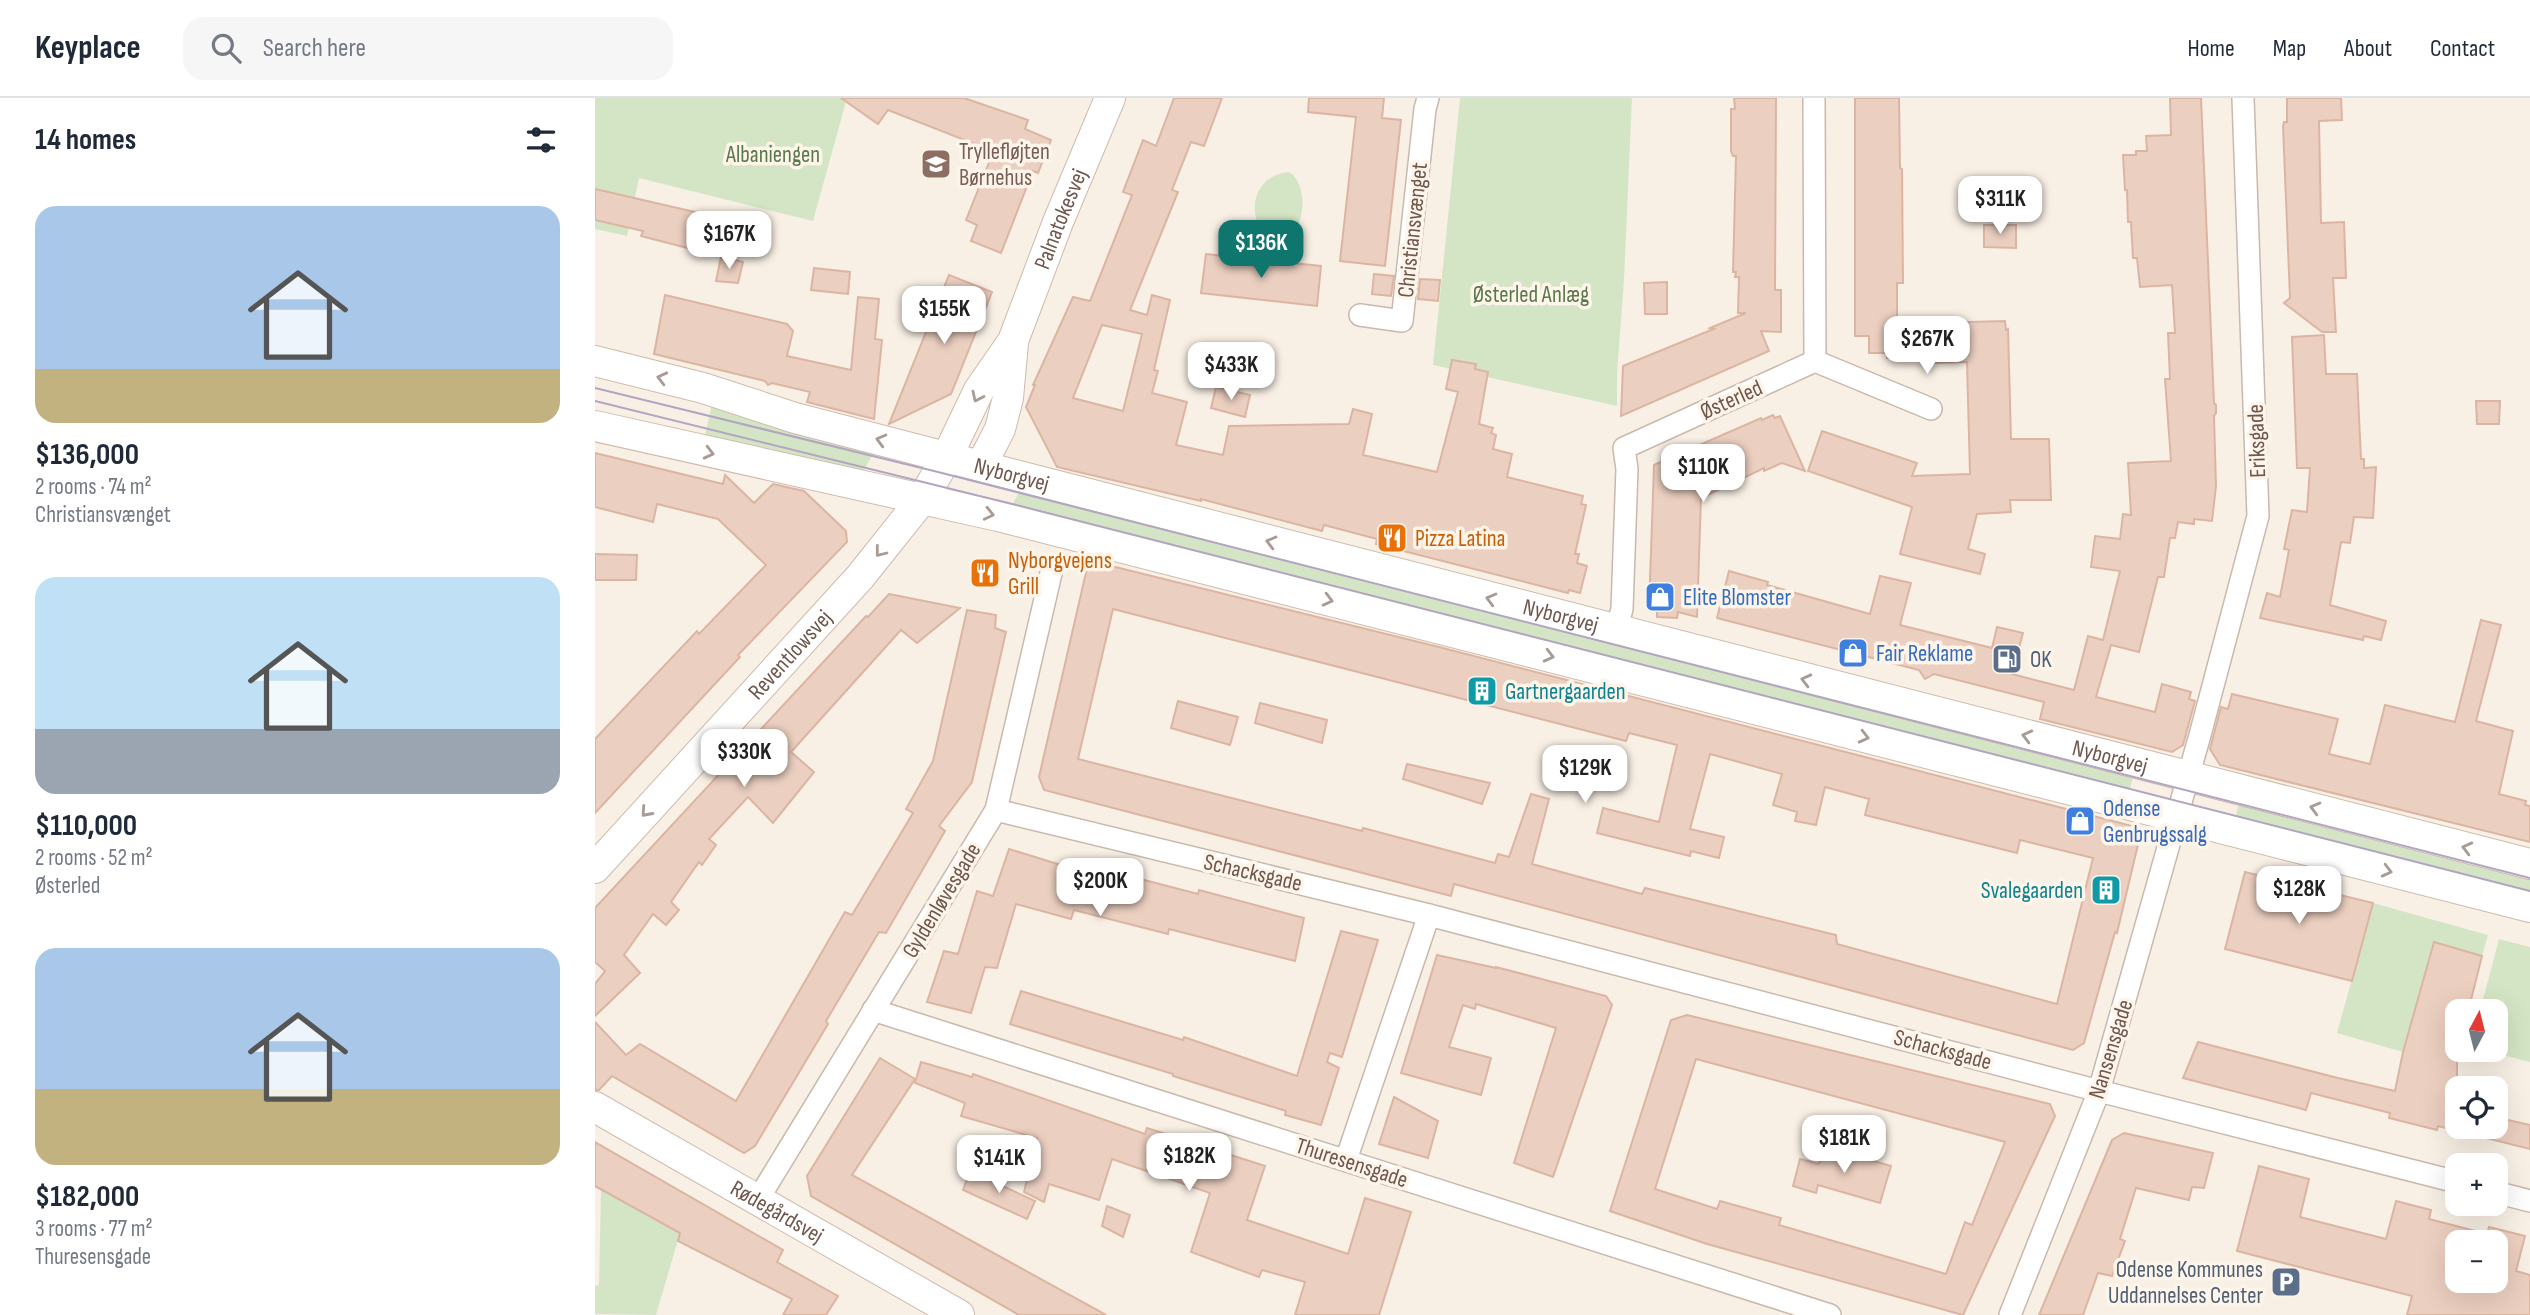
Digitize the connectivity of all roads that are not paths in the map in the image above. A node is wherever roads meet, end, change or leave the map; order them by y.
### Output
1 (1110, 98) edge
2 (1429, 98) edge
3 (1814, 98) edge
4 (2243, 98) edge
5 (1360, 315) dead end
6 (1013, 341) junction
7 (595, 361) edge
8 (1815, 361) junction
9 (1931, 409) dead end
10 (595, 426) edge
11 (947, 457) junction
12 (981, 466) junction
13 (923, 498) junction
14 (1052, 569) dead end
15 (1616, 631) junction
16 (2188, 775) junction
17 (996, 810) junction
18 (2176, 818) junction
19 (2530, 864) edge
20 (595, 868) edge
21 (2530, 907) edge
22 (1429, 915) junction
23 (873, 1010) junction
24 (2099, 1091) junction
25 (595, 1107) edge
26 (1346, 1160) junction
27 (2445, 1179) edge
28 (2508, 1195) edge
29 (757, 1201) junction
30 (2530, 1201) edge
31 (960, 1315) edge
32 (1830, 1315) edge
33 (2010, 1315) edge

1 - 6 street, Palnatokesvej
2 - 5 street, Christiansvænget
3 - 8 street
4 - 16 street, Eriksgade
6 -> 11 street, Palnatokesvej
6 - 12 street, Palnatokesvej
11 -> 7 street, Nyborgvej
8 - 9 street
8 - 15 street, Østerled
10 -> 13 street, Nyborgvej
11 - 12 street, Nyborgvej
11 - 13 street, Palnatokesvej
12 - 13 street
15 -> 12 street, Nyborgvej
13 -> 18 street, Nyborgvej
13 -> 20 street, Reventlowsvej
14 - 17 street, Gyldenløvesgade
16 -> 15 street, Nyborgvej
16 - 18 street, Nansensgade
19 -> 16 street, Nyborgvej
17 - 22 street, Schacksgade
17 - 23 street, Gyldenløvesgade
18 -> 21 street, Nyborgvej
18 - 24 street, Nansensgade
22 - 24 street, Schacksgade
22 - 26 street
23 - 26 street, Thuresensgade
23 - 29 street, Gyldenløvesgade
24 - 27 street, Schacksgade
24 - 33 street, Nansensgade
25 - 29 street, Rødegårdsvej
26 - 32 street, Thuresensgade
28 - 30 street
29 - 31 street, Rødegårdsvej

